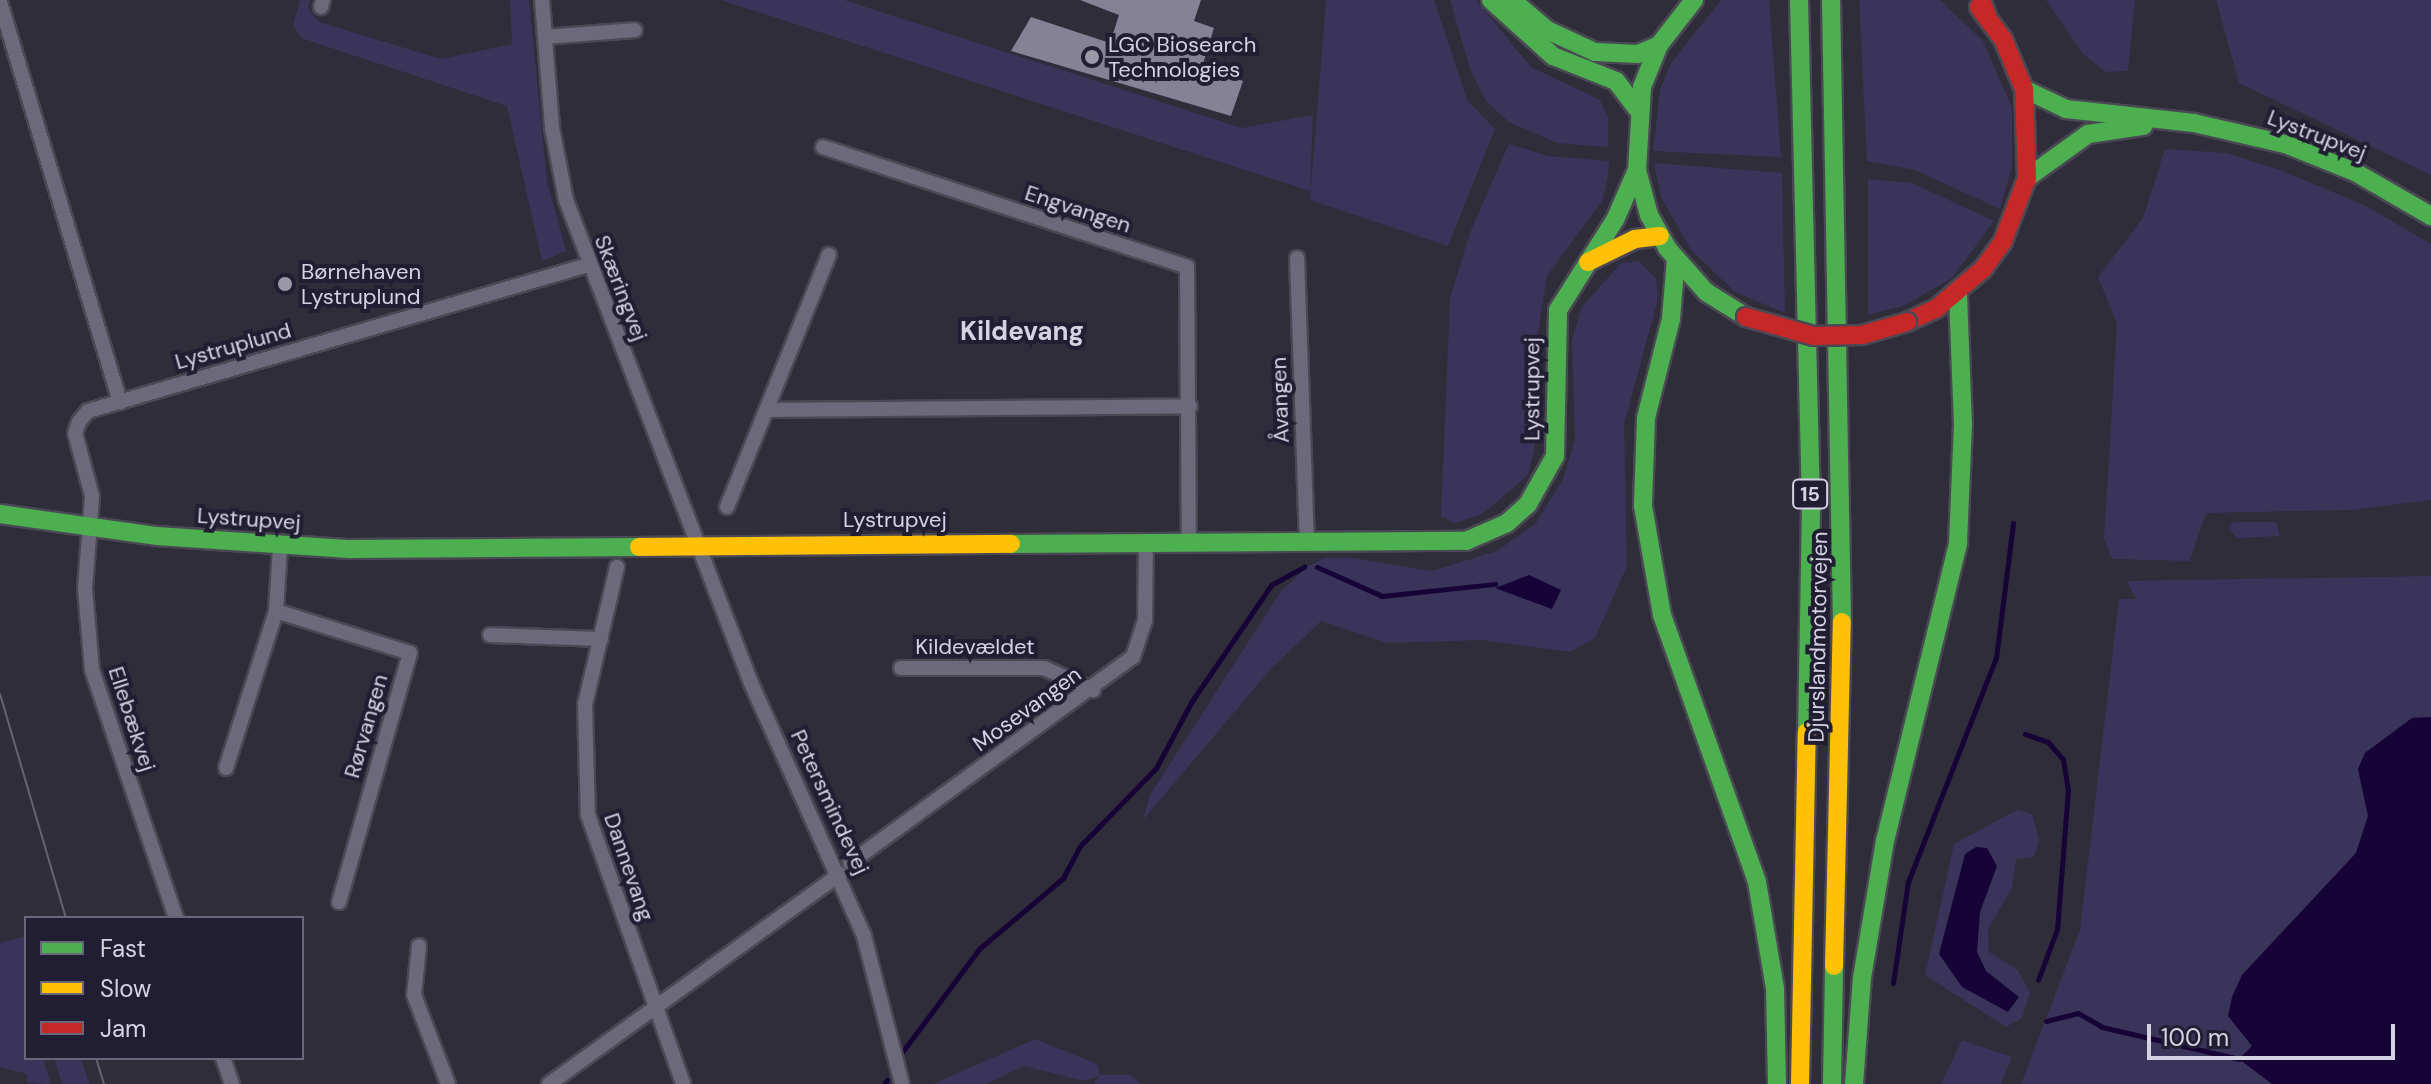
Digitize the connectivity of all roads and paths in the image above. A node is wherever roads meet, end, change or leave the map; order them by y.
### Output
1 (542, 0) edge
2 (1491, 0) edge
3 (1512, 0) edge
4 (1694, 0) edge
5 (1799, 0) edge
6 (1831, 0) edge
7 (1972, 0) edge
8 (0, 2) edge
9 (1984, 8) edge
10 (635, 30) dead end
11 (545, 37) junction
12 (1659, 45) junction
13 (2024, 89) junction
14 (1637, 109) junction
15 (2178, 123) junction
16 (823, 147) dead end
17 (1637, 170) junction
18 (2027, 178) junction
19 (2431, 216) edge
20 (1660, 236) junction
21 (829, 255) dead end
22 (1297, 258) dead end
23 (1676, 259) junction
24 (588, 265) junction
25 (1581, 266) junction
26 (1958, 292) junction
27 (120, 402) junction
28 (1190, 406) junction
29 (768, 410) junction
30 (727, 507) dead end
31 (0, 514) edge
32 (92, 527) junction
33 (1307, 541) junction
34 (1146, 543) junction
35 (1189, 543) junction
36 (696, 545) junction
37 (280, 547) junction
38 (617, 567) dead end
39 (276, 611) junction
40 (490, 635) dead end
41 (601, 639) junction
42 (901, 668) dead end
43 (1093, 690) junction
44 (226, 768) dead end
45 (845, 869) junction
46 (339, 902) dead end
47 (175, 916) edge
48 (419, 946) dead end
49 (655, 1011) junction
50 (224, 1060) edge
51 (232, 1084) edge
52 (448, 1084) edge
53 (549, 1084) edge
54 (683, 1084) edge
55 (902, 1084) edge
56 (1777, 1084) edge
57 (1800, 1084) edge
58 (1832, 1084) edge
59 (1854, 1084) edge

1 - 11 street, Skæringvej
2 - 14 main road
3 - 12 main road
4 - 12 main road
5 - 57 main road, Djurslandmotorvejen / 15
6 - 58 main road, Djurslandmotorvejen / 15
7 - 9 main road
8 - 27 street
9 - 13 main road
10 - 11 street
11 - 24 street, Skæringvej
12 - 14 main road
13 - 15 main road, Lystrupvej
13 - 18 main road
14 - 17 main road
15 - 18 main road, Lystrupvej
15 - 19 main road, Lystrupvej
16 - 28 street, Engvangen
17 - 20 main road
17 - 25 main road, Lystrupvej
18 - 26 main road
20 - 23 main road
20 - 25 main road
21 - 29 street
22 - 33 street, Åvangen
23 - 26 main road, bridge
23 - 56 main road
24 - 27 street, Lystruplund
24 - 36 street, Skæringvej
25 - 33 main road, Lystrupvej
26 - 59 main road
27 - 32 street, Lystruplund
28 - 29 street
28 - 35 street, Engvangen
29 - 30 street
31 - 32 main road, Lystrupvej
32 - 37 main road, Lystrupvej
32 - 47 street, Ellebækvej
33 - 35 main road, Lystrupvej
34 - 35 main road, Lystrupvej
34 - 36 main road, Lystrupvej
34 - 43 street, Mosevangen
36 - 37 main road, Lystrupvej
36 - 45 street, Petersmindevej
37 - 39 street
38 - 41 street, Dannevang
39 - 44 street
39 - 46 street, Rørvangen
40 - 41 street
41 - 49 street, Dannevang
42 - 43 street, Kildevældet
43 - 45 street, Mosevangen
45 - 49 street, Mosevangen
45 - 55 street, Petersmindevej
48 - 52 street
49 - 53 street, Mosevangen
49 - 54 street, Dannevang
50 - 51 street

